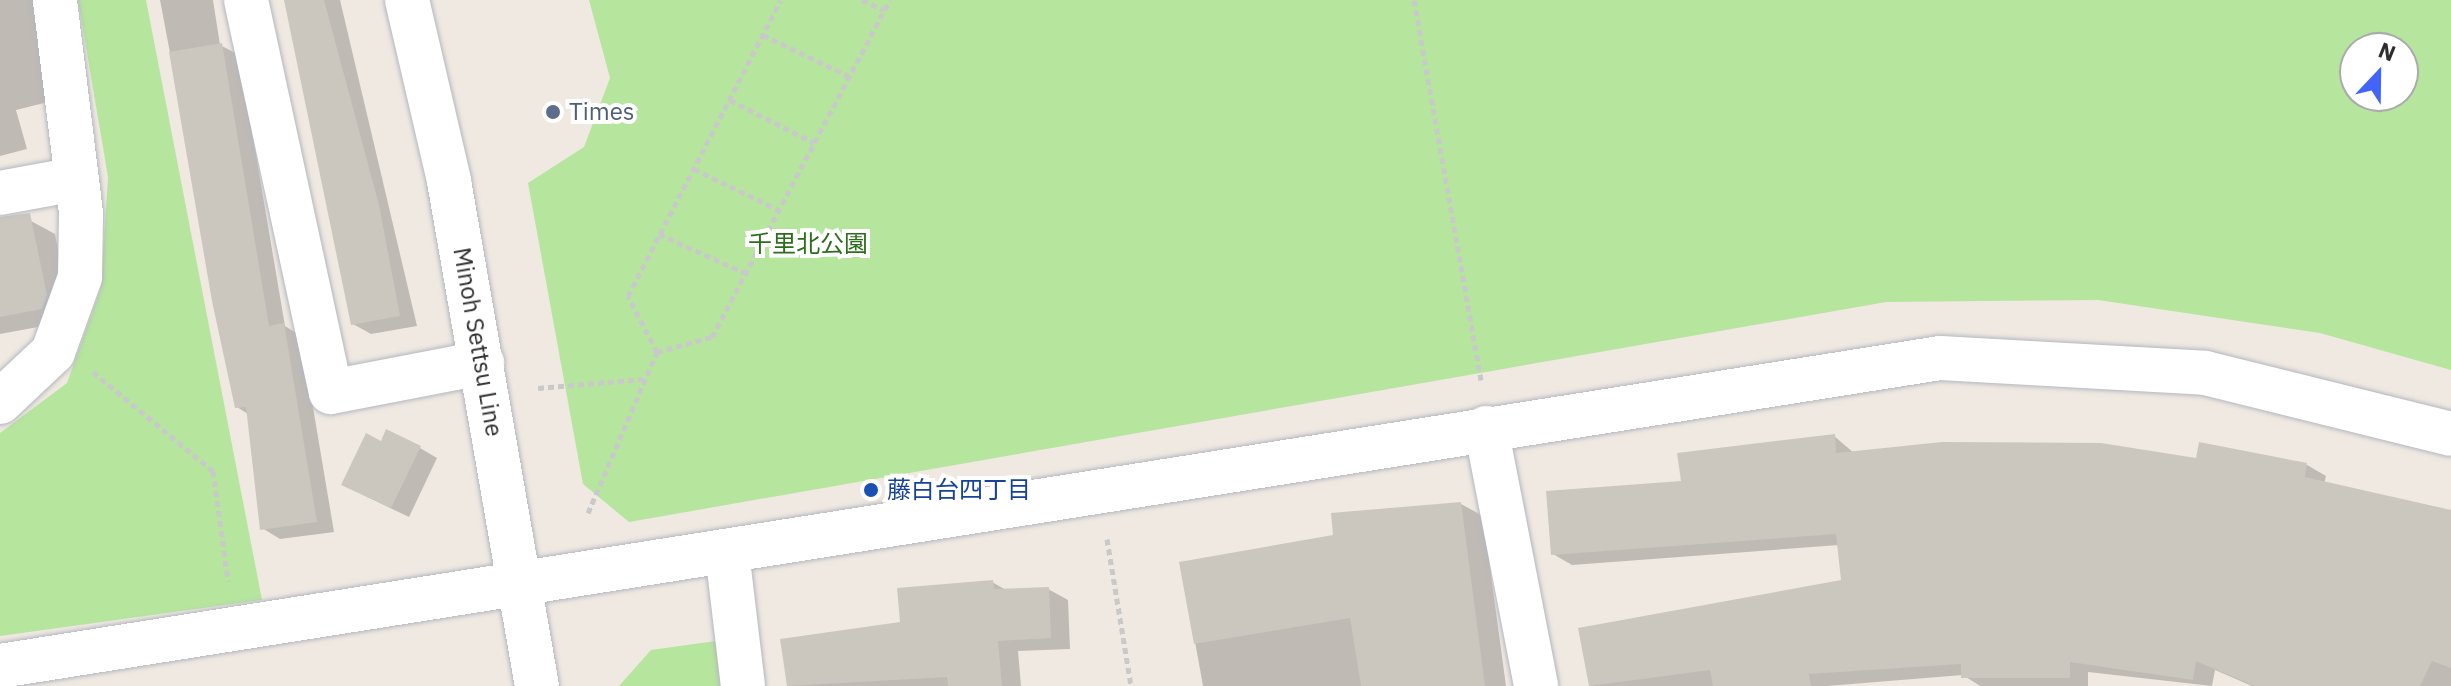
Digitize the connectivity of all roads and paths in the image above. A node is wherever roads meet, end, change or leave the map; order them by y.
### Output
1 (55, 0) edge
2 (246, 0) edge
3 (407, 0) edge
4 (781, 0) edge
5 (862, 0) edge
6 (890, 0) edge
7 (1414, 0) edge
8 (884, 10) junction
9 (763, 35) junction
10 (849, 76) junction
11 (730, 100) junction
12 (814, 143) junction
13 (694, 169) junction
14 (76, 179) junction
15 (0, 193) edge
16 (779, 210) junction
17 (659, 234) junction
18 (745, 273) junction
19 (58, 342) junction
20 (657, 352) junction
21 (482, 363) junction
22 (644, 379) junction
23 (1481, 381) dead end
24 (538, 388) dead end
25 (0, 402) edge
26 (1486, 428) junction
27 (2451, 434) edge
28 (1098, 491) junction
29 (588, 513) dead end
30 (727, 552) junction
31 (519, 583) junction
32 (230, 593) dead end
33 (0, 666) edge
34 (537, 686) edge
35 (743, 686) edge
36 (1131, 686) edge
37 (1536, 686) edge

1 - 14 street
2 - 21 street
3 - 21 street, Minoh Settsu Line
4 - 9 path
5 - 8 path
6 - 8 path
7 - 23 path
8 - 10 path
9 - 10 path
9 - 11 path
10 - 12 path
11 - 12 path
11 - 13 path
12 - 16 path
13 - 16 path
13 - 17 path
14 - 15 street
14 - 19 street
16 - 18 path
17 - 18 path
17 - 20 path
18 - 20 path
19 - 25 street
19 - 32 path
20 - 22 path
21 - 31 street, Minoh Settsu Line
22 - 24 path
22 - 29 path
26 - 27 street
26 - 28 street
26 - 37 street
28 - 30 street
28 - 36 path
30 - 31 street
30 - 35 street
31 - 33 street
31 - 34 street, Minoh Settsu Line

